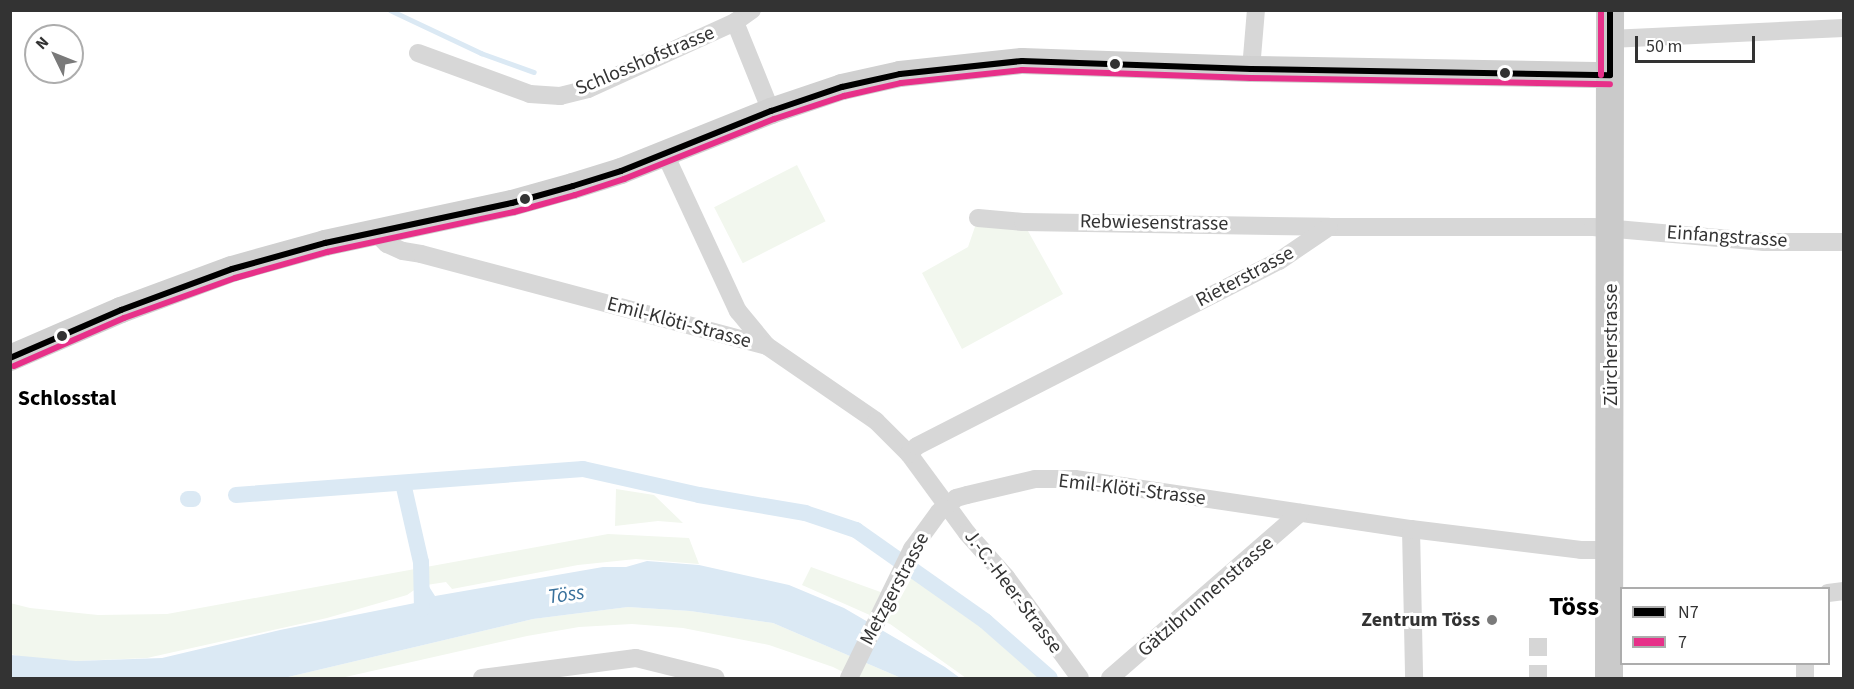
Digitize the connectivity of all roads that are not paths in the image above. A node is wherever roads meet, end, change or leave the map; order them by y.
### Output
1 (752, 10) edge
2 (1256, 10) edge
3 (1610, 10) edge
4 (735, 22) junction
5 (1844, 28) edge
6 (1610, 39) junction
7 (418, 53) dead end
8 (1251, 69) junction
9 (1610, 75) junction
10 (771, 111) junction
11 (665, 154) junction
12 (978, 218) dead end
13 (1329, 227) junction
14 (1611, 228) junction
15 (375, 232) junction
16 (1844, 242) edge
17 (767, 345) junction
18 (10, 358) edge
19 (909, 454) junction
20 (948, 504) junction
21 (1300, 513) junction
22 (1411, 529) junction
23 (1609, 550) junction
24 (1616, 613) edge
25 (505, 676) edge
26 (482, 678) edge
27 (716, 678) edge
28 (849, 678) edge
29 (1080, 678) edge
30 (1110, 678) edge
31 (1414, 678) edge
32 (1609, 678) edge

1 - 4 street, Schlosshofstrasse
2 - 8 street
3 - 6 main road, Zürcherstrasse
4 - 7 street, Schlosshofstrasse
4 - 10 street, Schlosshofstrasse
5 - 6 street
6 - 9 main road, Zürcherstrasse
8 - 9 main road
8 - 10 main road
9 - 14 main road, Zürcherstrasse
10 - 11 main road
11 - 15 main road
11 - 17 street
12 - 13 street, Rebwiesenstrasse
13 - 14 street
13 - 19 street, Rieterstrasse
14 - 16 street, Einfangstrasse
14 - 23 main road, Zürcherstrasse
15 - 17 street, Emil-Klöti-Strasse
15 - 18 main road
17 - 19 street, Emil-Klöti-Strasse
19 - 20 street, Emil-Klöti-Strasse
20 - 21 street, Emil-Klöti-Strasse
20 - 28 street, Metzgerstrasse
20 - 29 street, J.-C.-Heer-Strasse
21 - 22 street, Emil-Klöti-Strasse
21 - 30 street, Gätzibrunnenstrasse
22 - 23 street, Emil-Klöti-Strasse
22 - 31 street
23 - 24 main road, Zürcherstrasse
24 - 32 main road, Zürcherstrasse
25 - 26 street
25 - 27 street

